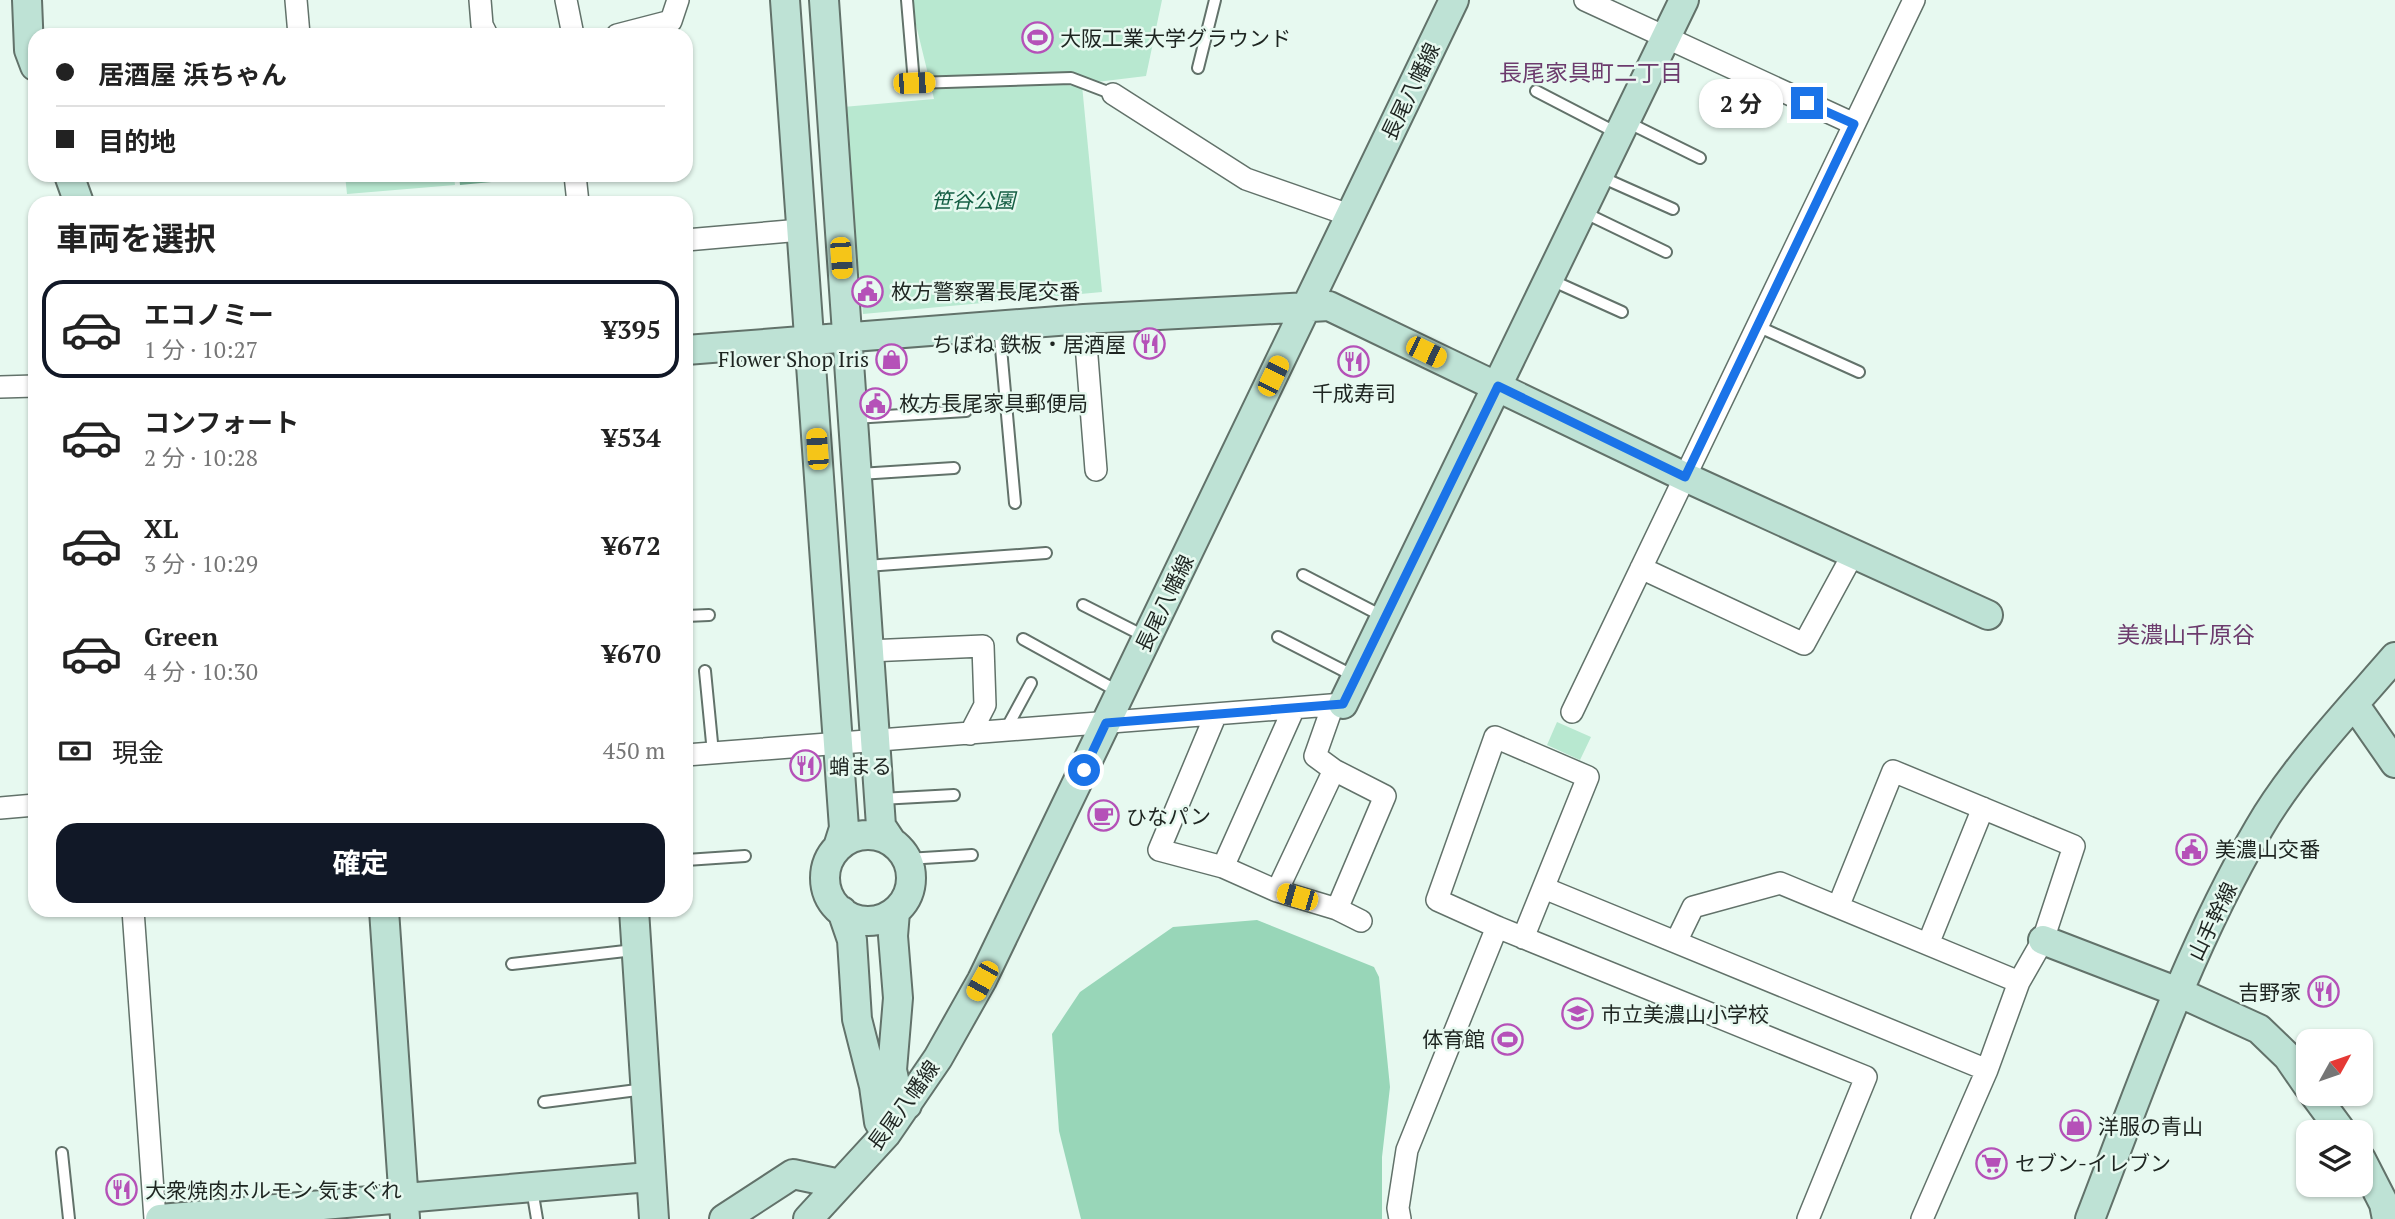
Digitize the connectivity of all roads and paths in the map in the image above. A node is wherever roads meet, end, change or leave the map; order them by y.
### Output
1 (27, 0) edge
2 (296, 0) edge
3 (480, 0) edge
4 (566, 0) edge
5 (678, 0) edge
6 (785, 0) edge
7 (824, 0) edge
8 (907, 0) edge
9 (1215, 0) edge
10 (1454, 0) edge
11 (1585, 0) edge
12 (1684, 0) edge
13 (1914, 0) edge
14 (28, 28) edge
15 (298, 28) edge
16 (484, 28) edge
17 (572, 28) edge
18 (644, 28) edge
19 (1666, 38) junction
20 (1198, 68) dead end
21 (829, 72) junction
22 (790, 74) junction
23 (1536, 91) dead end
24 (1113, 94) joint
25 (1854, 124) junction
26 (1622, 128) junction
27 (1700, 158) dead end
28 (1599, 176) junction
29 (838, 205) junction
30 (1673, 209) dead end
31 (1582, 212) junction
32 (1349, 215) junction
33 (800, 219) junction
34 (693, 239) edge
35 (1666, 252) dead end
36 (1549, 279) junction
37 (1308, 304) junction
38 (1622, 312) dead end
39 (1084, 319) junction
40 (999, 326) junction
41 (1757, 326) junction
42 (847, 337) junction
43 (809, 340) junction
44 (693, 348) edge
45 (1859, 372) dead end
46 (28, 386) edge
47 (1498, 386) junction
48 (0, 387) edge
49 (966, 411) dead end
50 (852, 418) junction
51 (954, 468) dead end
52 (1096, 470) dead end
53 (856, 474) junction
54 (819, 476) junction
55 (1685, 477) junction
56 (1015, 503) dead end
57 (1046, 553) dead end
58 (1853, 554) junction
59 (863, 566) junction
60 (1641, 569) junction
61 (1303, 575) dead end
62 (1083, 605) dead end
63 (866, 610) junction
64 (828, 612) junction
65 (709, 615) dead end
66 (1988, 615) dead end
67 (693, 616) edge
68 (1385, 618) junction
69 (1278, 637) dead end
70 (1147, 638) junction
71 (1023, 639) dead end
72 (868, 650) junction
73 (2395, 657) edge
74 (705, 671) dead end
75 (1356, 677) junction
76 (1031, 683) dead end
77 (1120, 693) junction
78 (1338, 704) junction
79 (2354, 704) junction
80 (1294, 708) junction
81 (1572, 712) dead end
82 (1216, 714) junction
83 (1106, 723) junction
84 (1005, 731) junction
85 (970, 734) junction
86 (875, 741) junction
87 (838, 744) junction
88 (713, 753) junction
89 (693, 754) edge
90 (2395, 763) edge
91 (1334, 770) junction
92 (954, 794) dead end
93 (880, 799) junction
94 (28, 806) edge
95 (0, 808) edge
96 (1983, 808) junction
97 (838, 846) junction
98 (899, 850) junction
99 (972, 855) dead end
100 (745, 856) dead end
101 (693, 860) edge
102 (1223, 867) junction
103 (1544, 888) junction
104 (1277, 891) junction
105 (1838, 906) junction
106 (1337, 909) junction
107 (842, 911) junction
108 (895, 912) junction
109 (134, 917) edge
110 (384, 917) edge
111 (635, 917) edge
112 (1361, 921) dead end
113 (1497, 927) junction
114 (1524, 938) junction
115 (2043, 940) junction
116 (1676, 942) junction
117 (1928, 944) junction
118 (637, 950) junction
119 (512, 964) dead end
120 (2019, 982) junction
121 (2178, 992) junction
122 (2296, 1069) edge
123 (1987, 1070) junction
124 (648, 1088) junction
125 (544, 1102) dead end
126 (907, 1105) junction
127 (886, 1134) junction
128 (62, 1153) dead end
129 (649, 1177) junction
130 (2373, 1182) edge
131 (840, 1184) junction
132 (532, 1186) junction
133 (405, 1209) edge
134 (69, 1219) edge
135 (157, 1219) edge
136 (537, 1219) edge
137 (654, 1219) edge
138 (724, 1219) edge
139 (808, 1219) edge
140 (1400, 1219) edge
141 (1808, 1219) edge
142 (1922, 1219) edge
143 (2090, 1219) edge
144 (2386, 1219) edge

1 - 14 street
2 - 15 street
3 - 16 street
4 - 17 street
5 - 18 street
6 - 22 street
7 - 21 street
8 - 24 lane
9 - 20 lane
10 - 32 street, 長尾八幡線
11 - 19 street
12 - 19 street
13 - 25 street
19 - 25 street
19 - 26 street
21 - 22 street
21 - 29 street
22 - 33 street
23 - 26 lane
24 - 32 street
25 - 41 street
26 - 27 lane
26 - 28 street
28 - 30 lane
28 - 31 street
29 - 33 street
29 - 42 street
31 - 35 lane
31 - 36 street
32 - 37 street, 長尾八幡線
33 - 34 street
33 - 43 street
36 - 38 lane
36 - 47 street
37 - 39 street
37 - 47 street
37 - 70 street, 長尾八幡線
39 - 40 street
39 - 52 street
40 - 42 street
40 - 56 lane
41 - 45 lane
41 - 55 street
42 - 43 street
42 - 50 street
43 - 44 street
43 - 54 street
46 - 48 street
47 - 55 street
47 - 68 street
49 - 50 lane
50 - 53 street
51 - 53 lane
53 - 54 street
53 - 59 street
54 - 64 street
55 - 58 street
55 - 60 street
57 - 59 lane
58 - 60 street
58 - 66 street
59 - 63 street
60 - 81 street
61 - 68 lane
62 - 70 lane
63 - 64 street
63 - 72 street
64 - 87 street
65 - 67 lane
68 - 75 street
69 - 75 lane
70 - 77 street, 長尾八幡線
71 - 77 lane
72 - 85 street
72 - 86 street
73 - 79 street, 山手幹線
74 - 88 lane
75 - 78 street
76 - 84 lane
77 - 83 street, 長尾八幡線
78 - 80 street
78 - 91 street
79 - 90 street
79 - 121 street, 山手幹線
80 - 82 street
80 - 102 street
82 - 83 street
82 - 102 street
83 - 84 street
83 - 126 street, 長尾八幡線
84 - 85 street
85 - 86 street
86 - 87 street
86 - 93 street
87 - 88 street
87 - 97 street
88 - 89 street
91 - 104 street
91 - 106 street
92 - 93 lane
93 - 98 street
94 - 95 street
96 - 105 street
96 - 115 street
96 - 117 street
97 - 98 street
97 - 107 street
98 - 99 lane
98 - 108 street
100 - 101 lane
102 - 104 street
103 - 113 street
103 - 114 street
103 - 116 street
104 - 106 street
105 - 116 street
105 - 117 street
106 - 112 street
107 - 108 street
107 - 127 street
108 - 126 street
109 - 135 street
110 - 133 street
111 - 118 street
113 - 114 street
113 - 140 street
114 - 141 street
115 - 120 street
115 - 121 street
116 - 123 street
117 - 120 street
118 - 119 lane
118 - 124 street
120 - 123 street
121 - 122 street
121 - 143 street, 山手幹線
123 - 142 street
124 - 125 lane
124 - 129 street
126 - 127 street, 長尾八幡線
127 - 131 street, 長尾八幡線
128 - 134 lane
129 - 132 street
129 - 137 street
130 - 144 street
131 - 138 street
131 - 139 street, 長尾八幡線
132 - 133 street
132 - 136 lane
133 - 135 street

